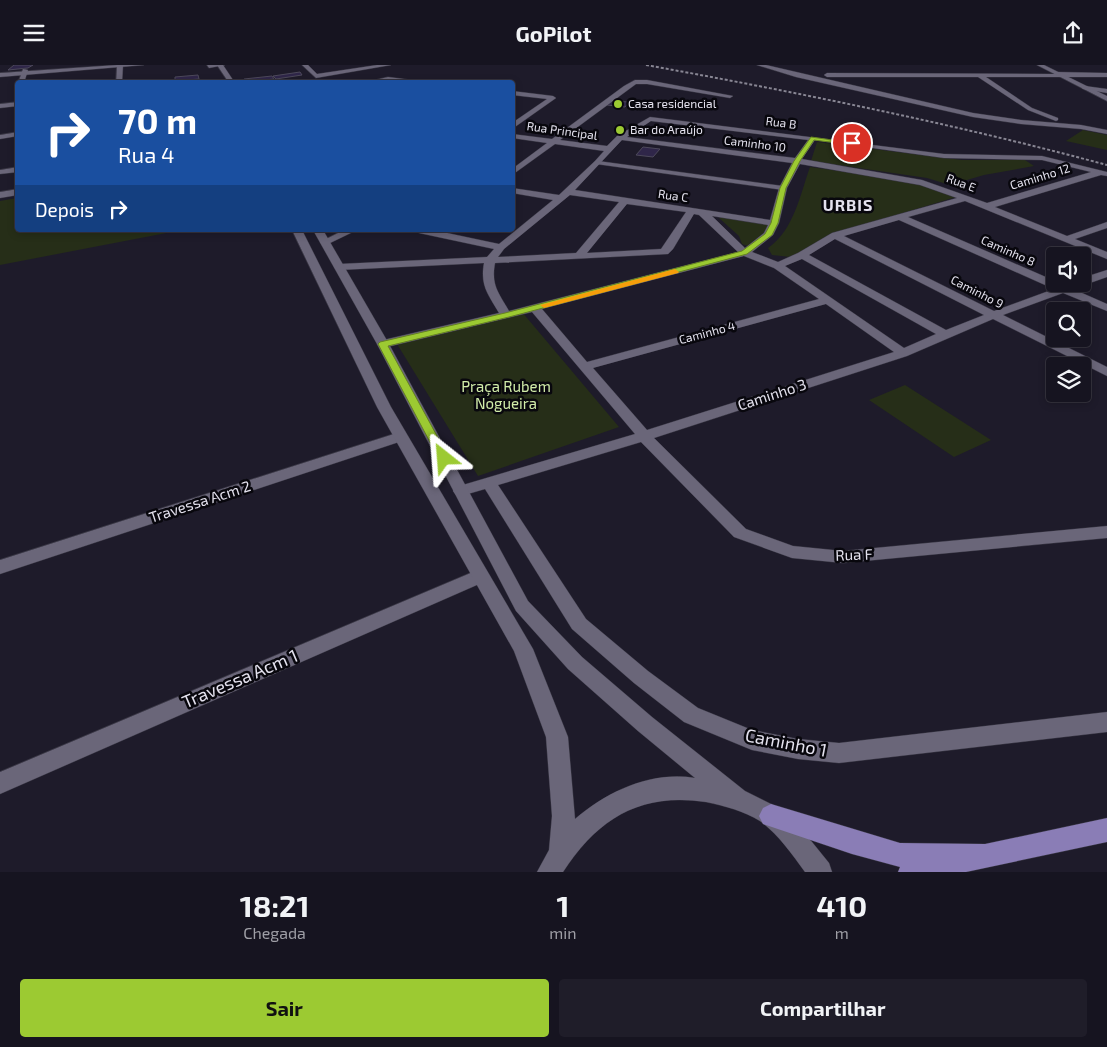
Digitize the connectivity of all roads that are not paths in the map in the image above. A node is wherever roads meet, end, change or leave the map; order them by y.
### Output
1 (140, 65) edge
2 (220, 65) edge
3 (305, 65) edge
4 (388, 65) edge
5 (760, 65) edge
6 (1040, 65) edge
7 (117, 66) edge
8 (210, 68) edge
9 (970, 70) dead end
10 (24, 71) junction
11 (0, 73) edge
12 (796, 75) junction
13 (979, 75) junction
14 (1059, 75) junction
15 (1107, 75) edge
16 (22, 80) edge
17 (119, 80) edge
18 (230, 80) edge
19 (382, 80) edge
20 (402, 80) edge
21 (1085, 88) junction
22 (1107, 91) edge
23 (515, 93) edge
24 (730, 96) dead end
25 (1107, 99) edge
26 (15, 102) edge
27 (0, 106) edge
28 (515, 125) edge
29 (1080, 127) junction
30 (1107, 132) edge
31 (15, 134) edge
32 (515, 136) edge
33 (0, 137) edge
34 (620, 138) junction
35 (813, 138) junction
36 (557, 141) junction
37 (609, 149) junction
38 (797, 161) junction
39 (598, 163) junction
40 (15, 169) edge
41 (0, 171) edge
42 (515, 171) edge
43 (1103, 173) edge
44 (783, 188) junction
45 (515, 190) edge
46 (15, 192) edge
47 (0, 195) edge
48 (564, 195) junction
49 (966, 198) junction
50 (624, 202) junction
51 (987, 206) junction
52 (691, 211) junction
53 (703, 213) junction
54 (898, 216) junction
55 (774, 223) junction
56 (1107, 225) edge
57 (299, 232) edge
58 (342, 232) edge
59 (440, 232) edge
60 (835, 235) junction
61 (321, 236) edge
62 (1067, 239) junction
63 (501, 247) junction
64 (745, 253) junction
65 (580, 255) junction
66 (802, 255) junction
67 (1107, 256) edge
68 (490, 260) junction
69 (778, 266) junction
70 (339, 267) junction
71 (1107, 273) edge
72 (1091, 279) edge
73 (1046, 281) edge
74 (1055, 292) edge
75 (1070, 292) edge
76 (829, 300) junction
77 (534, 307) junction
78 (1107, 309) edge
79 (506, 315) junction
80 (994, 316) junction
81 (944, 334) junction
82 (370, 347) junction
83 (903, 353) junction
84 (586, 366) junction
85 (1107, 373) edge
86 (644, 436) junction
87 (400, 437) junction
88 (488, 482) junction
89 (461, 491) junction
90 (1107, 531) edge
91 (0, 567) edge
92 (480, 576) junction
93 (1107, 722) edge
94 (0, 783) edge
95 (737, 798) junction
96 (771, 816) junction
97 (1107, 830) edge
98 (561, 851) junction
99 (982, 855) junction
100 (549, 872) edge
101 (820, 872) edge
102 (910, 872) edge

1 - 7 street
2 - 8 street
2 - 18 street
3 - 4 street
5 - 12 street
6 - 14 street
7 - 10 street
7 - 17 street
9 - 13 street
10 - 11 street
10 - 16 street
12 - 13 street
12 - 29 street
13 - 14 street
13 - 29 street
14 - 15 street
14 - 21 street
19 - 20 street
21 - 22 street
21 - 25 street
23 - 28 street
24 - 36 street
26 - 27 street
29 - 30 street
31 - 33 street
32 - 36 street, Rua Principal
34 - 35 street, Rua B
34 - 37 street, Rua B
34 - 38 street, Caminho 10
35 - 38 street
35 - 43 street, Rua B
36 - 37 street, Rua Principal
36 - 42 street
37 - 39 street, Rua B
38 - 44 street
38 - 49 street, Rua E
39 - 44 lane
39 - 48 street, Rua B
40 - 41 street
43 - 51 street, Caminho 12
44 - 55 street
45 - 48 street, Rua C
46 - 47 street
48 - 50 street, Rua C
48 - 63 street
49 - 51 street, Rua E
49 - 54 street
50 - 52 street, Rua C
50 - 65 street
51 - 62 street, Rua E
52 - 53 street, Rua C
52 - 65 street
53 - 55 street, Rua C
53 - 64 street
54 - 60 street
54 - 73 street, Caminho 8
55 - 64 street
56 - 62 street
57 - 82 street
58 - 61 street
59 - 63 street
60 - 66 street
60 - 80 street, Caminho 9
61 - 70 street
62 - 67 street, Rua E
63 - 68 street
64 - 69 street
64 - 77 street
65 - 68 street
66 - 69 street
66 - 81 street
68 - 70 street
68 - 79 street
69 - 76 street
70 - 82 street
71 - 72 street
74 - 80 street, Caminho 3
75 - 78 street, Caminho 8
76 - 83 street
76 - 84 street, Caminho 4
77 - 79 street
77 - 84 street
79 - 82 street
80 - 81 street, Caminho 3
80 - 85 street, Caminho 9
81 - 83 street, Caminho 3
82 - 87 street
82 - 89 street
83 - 86 street, Caminho 3
84 - 86 street
86 - 88 street, Caminho 3
86 - 90 street, Rua F
87 - 91 street, Travessa Acm 2
87 - 92 street
88 - 89 street, Caminho 3
88 - 93 street, Caminho 1
89 - 95 street
92 - 94 street, Travessa Acm 1
92 - 98 street
95 - 96 street
95 - 98 street
96 - 99 main road
96 - 101 street
97 - 99 main road
98 - 100 street
99 - 102 main road

